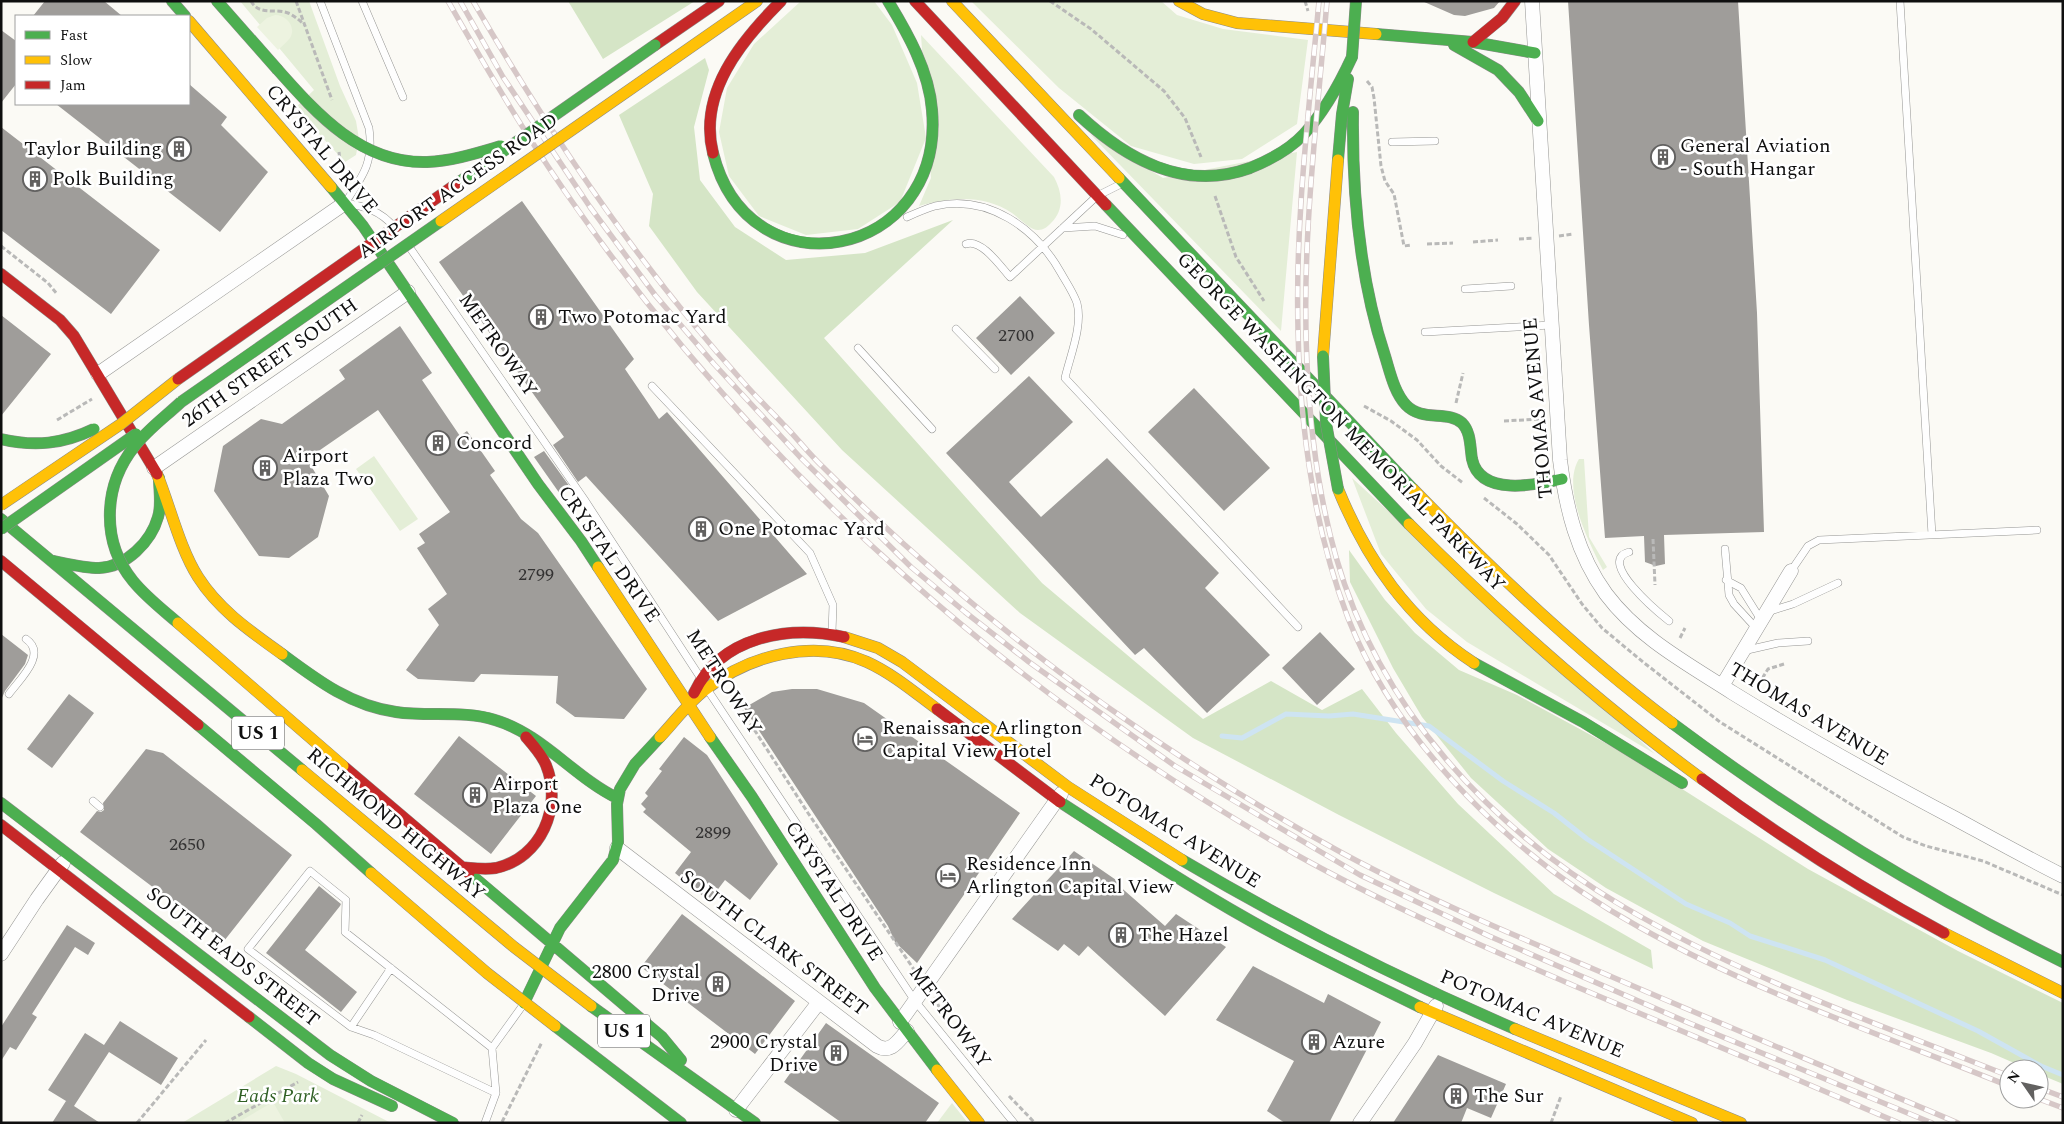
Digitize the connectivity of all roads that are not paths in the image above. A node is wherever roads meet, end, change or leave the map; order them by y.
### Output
1 (172, 1) edge
2 (217, 1) edge
3 (320, 1) edge
4 (362, 1) edge
5 (719, 1) edge
6 (757, 1) edge
7 (782, 1) edge
8 (888, 1) edge
9 (915, 1) edge
10 (952, 1) edge
11 (1179, 1) edge
12 (1356, 1) edge
13 (1515, 1) edge
14 (1532, 1) edge
15 (1900, 1) edge
16 (184, 15) edge
17 (190, 22) edge
18 (1445, 40) junction
19 (1473, 42) junction
20 (996, 47) junction
21 (1535, 53) junction
22 (1352, 57) junction
23 (403, 97) dead end
24 (1538, 121) junction
25 (517, 141) junction
26 (1436, 141) dead end
27 (1392, 142) dead end
28 (1124, 183) junction
29 (1097, 196) junction
30 (345, 203) junction
31 (886, 225) junction
32 (1062, 228) junction
33 (1140, 241) junction
34 (966, 244) dead end
35 (1043, 246) junction
36 (1, 274) edge
37 (1511, 286) dead end
38 (1465, 289) dead end
39 (408, 292) junction
40 (1551, 325) junction
41 (956, 329) dead end
42 (1425, 332) dead end
43 (858, 348) dead end
44 (994, 369) dead end
45 (98, 374) junction
46 (178, 379) junction
47 (652, 386) dead end
48 (181, 402) junction
49 (932, 429) dead end
50 (1, 439) edge
51 (157, 473) junction
52 (1562, 479) junction
53 (1, 505) edge
54 (1, 519) edge
55 (1, 529) edge
56 (2037, 530) dead end
57 (1932, 535) junction
58 (1725, 549) dead end
59 (1630, 552) dead end
60 (1, 561) edge
61 (53, 561) junction
62 (1791, 571) joint
63 (1726, 580) junction
64 (1838, 583) dead end
65 (1761, 620) junction
66 (1668, 621) dead end
67 (1298, 627) dead end
68 (832, 634) junction
69 (26, 639) dead end
70 (1808, 641) dead end
71 (1743, 651) junction
72 (829, 652) junction
73 (704, 684) junction
74 (1722, 686) junction
75 (9, 694) dead end
76 (688, 706) junction
77 (526, 737) junction
78 (1068, 786) junction
79 (1694, 792) dead end
80 (617, 798) junction
81 (1057, 800) junction
82 (94, 801) dead end
83 (1, 803) edge
84 (100, 807) dead end
85 (1740, 822) dead end
86 (1, 825) edge
87 (617, 848) junction
88 (1804, 850) junction
89 (70, 855) junction
90 (461, 867) junction
91 (58, 870) junction
92 (2063, 876) edge
93 (554, 944) junction
94 (1, 954) edge
95 (2063, 962) edge
96 (210, 963) junction
97 (391, 968) junction
98 (541, 968) junction
99 (198, 978) junction
100 (2063, 993) edge
101 (1440, 996) junction
102 (818, 1002) junction
103 (915, 1002) junction
104 (524, 1003) junction
105 (1432, 1013) junction
106 (352, 1027) junction
107 (904, 1027) junction
108 (492, 1048) junction
109 (709, 1092) junction
110 (496, 1093) junction
111 (736, 1110) junction
112 (1732, 1121) edge
113 (428, 1123) edge
114 (452, 1123) edge
115 (484, 1123) edge
116 (681, 1123) edge
117 (755, 1123) edge
118 (979, 1123) edge
119 (1014, 1123) edge
120 (1360, 1123) edge
121 (1692, 1123) edge

1 - 16 main road
2 - 25 main road, bridge
3 - 30 lane
4 - 23 lane
5 - 25 main road, AIRPORT ACCESS ROAD, bridge
6 - 48 main road, AIRPORT ACCESS ROAD, bridge
7 - 31 main road
8 - 31 main road
9 - 29 main road, GEORGE WASHINGTON MEMORIAL PARKWAY
10 - 20 main road, GEORGE WASHINGTON MEMORIAL PARKWAY
11 - 18 main road
12 - 22 main road, bridge
13 - 19 main road
14 - 21 street, THOMAS AVENUE
15 - 57 lane
17 - 30 main road, CRYSTAL DRIVE
18 - 19 main road
18 - 24 main road
19 - 21 main road
20 - 22 main road
20 - 28 main road, GEORGE WASHINGTON MEMORIAL PARKWAY
21 - 24 street, THOMAS AVENUE
22 - 52 main road
22 - 79 main road, bridge
24 - 40 street, THOMAS AVENUE
25 - 46 main road, AIRPORT ACCESS ROAD, bridge
26 - 27 lane
28 - 29 lane
28 - 95 main road, GEORGE WASHINGTON MEMORIAL PARKWAY
29 - 32 lane
29 - 33 main road, GEORGE WASHINGTON MEMORIAL PARKWAY
30 - 39 main road, CRYSTAL DRIVE
30 - 45 street
30 - 73 lane, METROWAY
31 - 35 lane
32 - 33 lane
32 - 35 lane
33 - 88 main road, GEORGE WASHINGTON MEMORIAL PARKWAY
34 - 35 lane
35 - 67 lane
36 - 45 main road
37 - 38 lane
39 - 51 street, 26TH STREET SOUTH
39 - 76 main road, CRYSTAL DRIVE
40 - 42 lane
40 - 52 street, THOMAS AVENUE
41 - 44 lane
43 - 49 lane
45 - 51 main road
46 - 50 main road, bridge
46 - 53 main road, bridge
47 - 68 lane
48 - 55 main road, bridge
48 - 90 main road, bridge
51 - 61 main road
51 - 77 main road
52 - 74 street, THOMAS AVENUE
54 - 61 main road, RICHMOND HIGHWAY / US 1
56 - 57 lane
57 - 62 lane
58 - 63 lane
59 - 66 lane
60 - 104 main road, US 1
61 - 98 main road, RICHMOND HIGHWAY / US 1
62 - 65 street
63 - 65 lane
63 - 65 lane
64 - 65 lane
65 - 71 street
68 - 72 lane
68 - 73 main road, POTOMAC AVENUE
68 - 78 main road, POTOMAC AVENUE
69 - 75 lane
70 - 71 lane
71 - 74 street
72 - 73 main road, POTOMAC AVENUE
72 - 81 main road, POTOMAC AVENUE
73 - 76 main road, POTOMAC AVENUE
73 - 103 lane, METROWAY
74 - 92 street, THOMAS AVENUE
76 - 80 main road, POTOMAC AVENUE
76 - 107 main road, CRYSTAL DRIVE
77 - 80 main road
77 - 90 main road
78 - 81 street, SOUTH CLARK STREET
78 - 101 main road, POTOMAC AVENUE
80 - 87 main road
81 - 103 street, SOUTH CLARK STREET
81 - 105 main road, POTOMAC AVENUE
82 - 84 lane
83 - 89 main road, SOUTH EADS STREET
85 - 88 main road
86 - 91 main road, SOUTH EADS STREET
87 - 93 main road
87 - 102 street, SOUTH CLARK STREET
88 - 100 main road, GEORGE WASHINGTON MEMORIAL PARKWAY
89 - 91 street
89 - 96 main road, SOUTH EADS STREET
90 - 93 main road
91 - 94 street
91 - 99 main road, SOUTH EADS STREET
93 - 98 main road
93 - 109 main road
96 - 99 main road
96 - 114 main road, SOUTH EADS STREET
97 - 106 lane
97 - 106 lane
97 - 108 lane
98 - 104 main road
98 - 109 main road, RICHMOND HIGHWAY / US 1
99 - 113 main road, SOUTH EADS STREET
101 - 105 street
101 - 112 main road, POTOMAC AVENUE
102 - 107 street, SOUTH CLARK STREET
102 - 111 street
103 - 107 street, SOUTH CLARK STREET
103 - 119 lane, METROWAY
104 - 108 lane
104 - 116 main road, US 1
105 - 120 street
105 - 121 main road, POTOMAC AVENUE
106 - 110 lane
107 - 118 main road, CRYSTAL DRIVE
108 - 110 lane
109 - 111 main road, RICHMOND HIGHWAY / US 1
110 - 115 lane
111 - 117 main road, RICHMOND HIGHWAY / US 1

